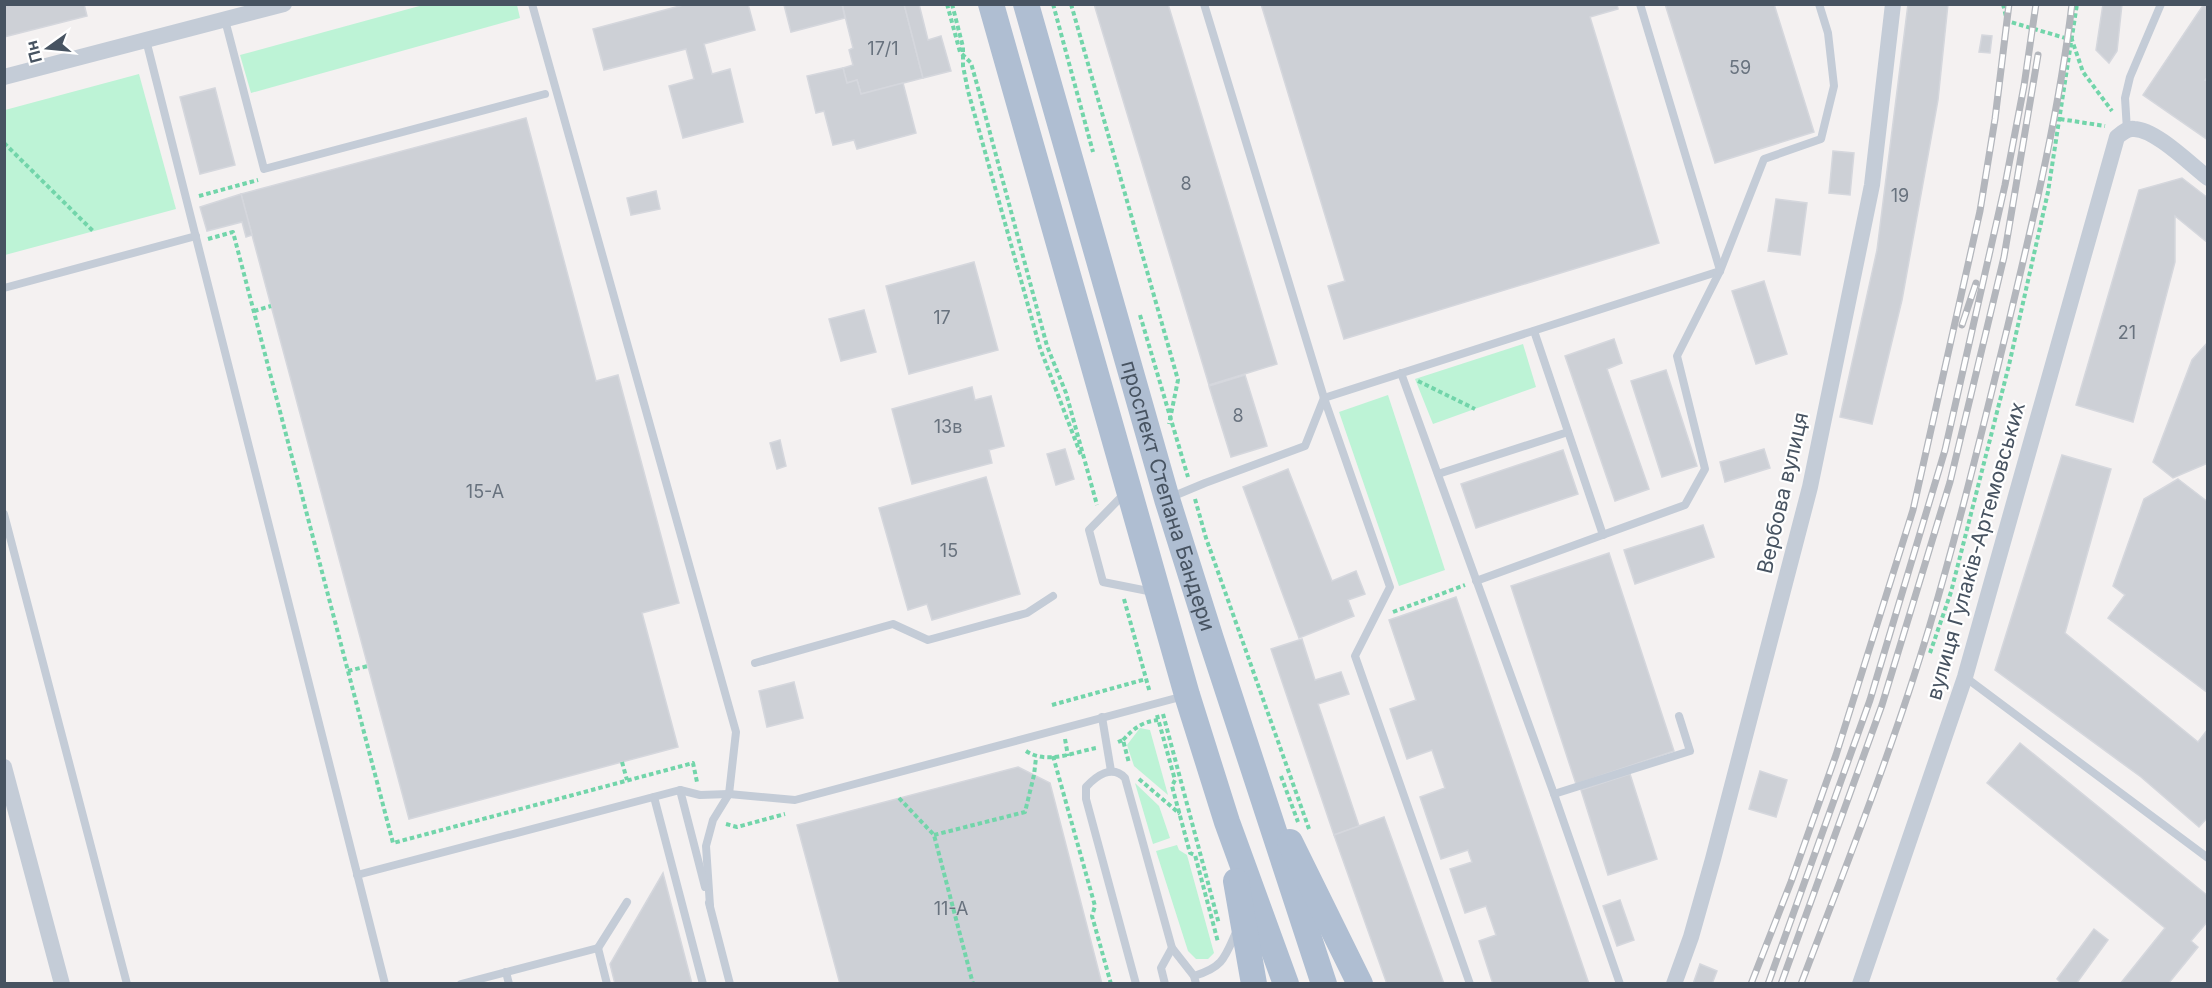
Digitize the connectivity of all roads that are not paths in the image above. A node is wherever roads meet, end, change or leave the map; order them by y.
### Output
1 (284, 4) edge
2 (532, 4) edge
3 (991, 4) edge
4 (1026, 4) edge
5 (1204, 4) edge
6 (1640, 4) edge
7 (1819, 4) edge
8 (1893, 4) edge
9 (2161, 4) edge
10 (225, 20) junction
11 (146, 40) junction
12 (4, 77) edge
13 (545, 94) dead end
14 (2127, 130) junction
15 (2206, 174) edge
16 (196, 236) junction
17 (1720, 271) junction
18 (4, 288) edge
19 (1534, 331) junction
20 (1401, 373) junction
21 (1324, 398) junction
22 (1568, 432) junction
23 (1438, 474) junction
24 (1129, 489) junction
25 (1182, 493) junction
26 (4, 514) edge
27 (1603, 535) junction
28 (1476, 581) junction
29 (1158, 593) junction
30 (1053, 596) dead end
31 (755, 663) dead end
32 (1965, 677) junction
33 (1187, 695) junction
34 (1679, 716) dead end
35 (1102, 717) junction
36 (4, 767) edge
37 (1266, 770) junction
38 (1111, 771) junction
39 (680, 790) junction
40 (729, 794) junction
41 (1554, 794) junction
42 (654, 796) junction
43 (1227, 822) junction
44 (2208, 858) edge
45 (357, 875) junction
46 (627, 902) dead end
47 (710, 906) junction
48 (1242, 918) junction
49 (598, 948) junction
50 (1172, 948) junction
51 (506, 972) junction
52 (1195, 980) edge
53 (63, 984) edge
54 (127, 984) edge
55 (385, 984) edge
56 (460, 984) edge
57 (509, 984) edge
58 (607, 984) edge
59 (703, 984) edge
60 (730, 984) edge
61 (1136, 984) edge
62 (1165, 984) edge
63 (1254, 984) edge
64 (1286, 984) edge
65 (1324, 984) edge
66 (1360, 984) edge
67 (1470, 984) edge
68 (1620, 984) edge
69 (1674, 984) edge
70 (1860, 984) edge

1 - 10 street
2 - 40 lane
3 - 24 main road, проспект Степана Бандери
4 - 25 main road, проспект Степана Бандери
5 - 21 lane
6 - 17 lane
7 - 17 lane
8 - 69 street, Вербова вулиця
9 - 14 lane
10 - 11 street
10 - 13 lane
11 - 12 street
11 - 16 lane
14 - 15 street
14 - 32 street, вулиця Гулаків-Артемовських
16 - 18 lane
16 - 45 lane
17 - 19 lane
17 - 27 lane
19 - 20 lane
19 - 22 lane
20 - 21 lane
20 - 23 lane
21 - 25 lane
21 - 67 lane
22 - 23 lane
22 - 27 lane
23 - 28 lane
24 - 29 main road, проспект Степана Бандери
24 - 29 lane
25 - 37 main road, проспект Степана Бандери
26 - 54 lane
27 - 28 lane
28 - 41 lane
29 - 33 main road, проспект Степана Бандери
30 - 31 lane
32 - 44 lane
32 - 70 street, вулиця Гулаків-Артемовських
33 - 35 lane
33 - 43 main road, проспект Степана Бандери
34 - 41 lane
35 - 38 lane
35 - 40 lane
36 - 53 street
37 - 65 main road, проспект Степана Бандери
37 - 66 main road
38 - 50 lane
38 - 61 lane
39 - 40 lane
39 - 42 lane
39 - 47 lane
40 - 47 lane
41 - 68 lane
42 - 45 lane
42 - 59 lane
43 - 48 main road
43 - 64 main road, проспект Степана Бандери
45 - 55 lane
46 - 49 lane
47 - 60 lane
48 - 52 lane
48 - 63 main road
49 - 51 lane
49 - 58 lane
50 - 52 lane
50 - 62 lane
51 - 56 lane
51 - 57 lane

